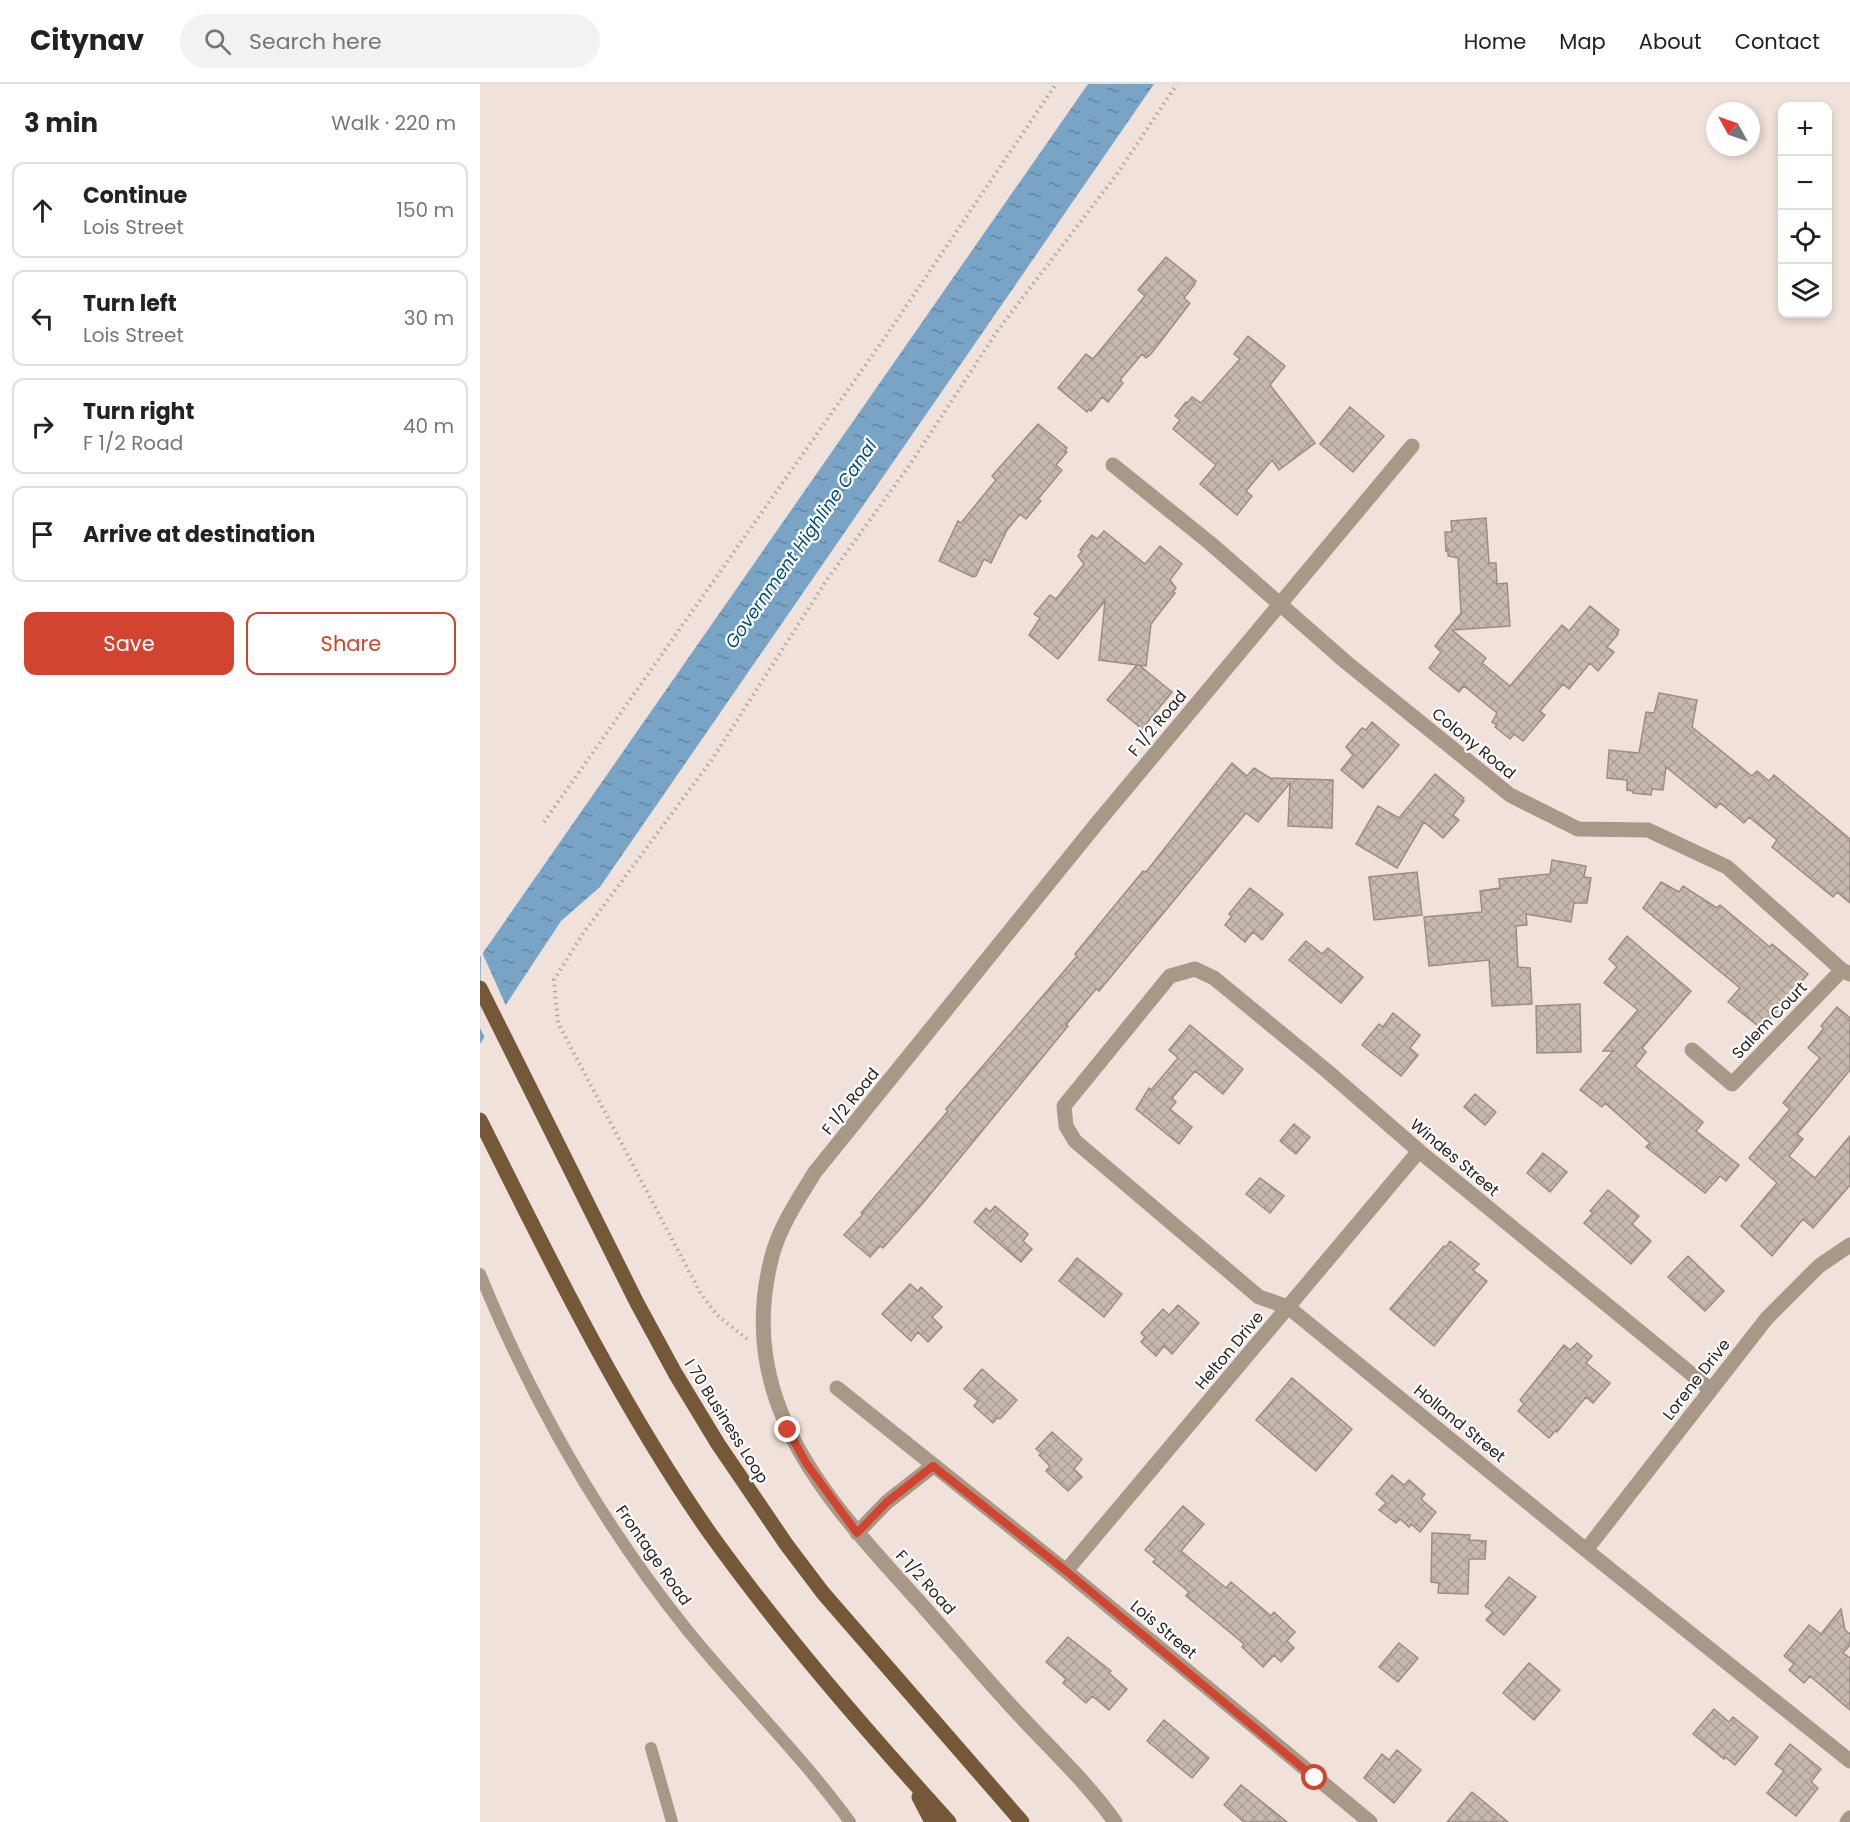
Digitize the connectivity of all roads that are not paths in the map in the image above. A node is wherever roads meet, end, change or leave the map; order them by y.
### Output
1 (1412, 446) dead end
2 (1113, 465) dead end
3 (1279, 605) junction
4 (1846, 972) edge
5 (1170, 976) joint
6 (480, 988) edge
7 (1692, 1050) dead end
8 (480, 1120) edge
9 (1419, 1151) junction
10 (1850, 1245) edge
11 (480, 1274) edge
12 (1288, 1307) junction
13 (837, 1388) dead end
14 (1711, 1390) junction
15 (933, 1466) junction
16 (857, 1533) junction
17 (1586, 1550) junction
18 (1066, 1571) junction
19 (651, 1748) dead end
20 (1850, 1761) edge
21 (908, 1776) junction
22 (1850, 1818) edge
23 (672, 1822) edge
24 (850, 1822) edge
25 (932, 1822) edge
26 (949, 1822) edge
27 (1022, 1822) edge
28 (1114, 1822) edge
29 (1370, 1822) edge
30 (1847, 1822) edge

1 - 3 street, F 1/2 Road
2 - 3 street, Colony Road
3 - 4 street, Colony Road
3 - 16 street, F 1/2 Road
4 - 7 street, Salem Court
5 - 9 street, Windes Street
5 - 12 street, Holland Street
6 - 27 main road, I 70 Business Loop
8 - 21 main road
9 - 12 street, Helton Drive
9 - 14 street, Windes Street
10 - 14 street, Lorene Drive
11 - 24 lane, Frontage Road
12 - 17 street, Holland Street
12 - 18 street, Helton Drive
13 - 15 street, Lois Street
14 - 17 street, Lorene Drive
15 - 16 street
15 - 18 street, Lois Street
16 - 28 street, F 1/2 Road
17 - 20 street, Holland Street
18 - 29 street, Lois Street
19 - 23 lane
21 - 25 main road
21 - 26 main road
22 - 30 street

